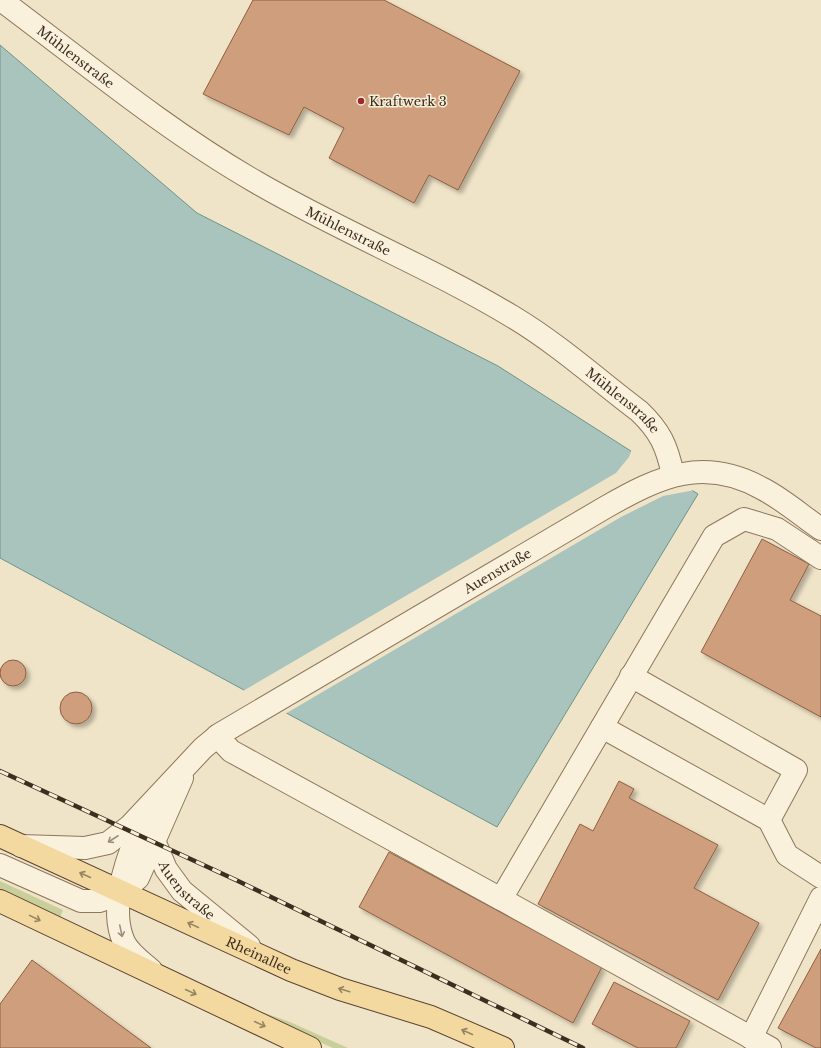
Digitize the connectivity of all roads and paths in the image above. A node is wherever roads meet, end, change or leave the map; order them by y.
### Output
1 (1, 0) edge
2 (673, 475) junction
3 (821, 529) edge
4 (821, 558) edge
5 (632, 676) junction
6 (602, 727) junction
7 (217, 736) junction
8 (189, 762) junction
9 (151, 803) junction
10 (769, 820) junction
11 (0, 829) edge
12 (0, 836) edge
13 (155, 843) junction
14 (22, 847) junction
15 (0, 865) edge
16 (821, 876) edge
17 (120, 892) junction
18 (821, 898) edge
19 (501, 899) junction
20 (0, 901) edge
21 (266, 960) junction
22 (157, 976) junction
23 (752, 1038) junction
24 (310, 1048) edge
25 (503, 1048) edge
26 (770, 1048) edge

1 - 2 street, Mühlenstraße
2 - 3 street, Auenstraße
2 - 7 street, Auenstraße
4 - 5 street
5 - 6 street
5 - 10 street
6 - 10 street
6 - 19 street
7 - 8 street, Auenstraße
7 - 19 street
8 - 9 street, Auenstraße
8 - 13 street, Auenstraße
9 -> 14 street, Auenstraße
9 - 17 street, Auenstraße
10 - 16 street
11 - 14 street, Rheinallee
12 - 14 main road, Rheinallee
13 - 17 street, Auenstraße
13 - 21 street, Auenstraße
17 -> 14 main road, Rheinallee
15 - 17 street, Auenstraße
21 -> 17 main road, Rheinallee
17 -> 22 street, Auenstraße
18 - 23 street
19 - 23 street
20 -> 22 main road
25 -> 21 main road, Rheinallee
22 -> 24 main road
23 - 26 street

